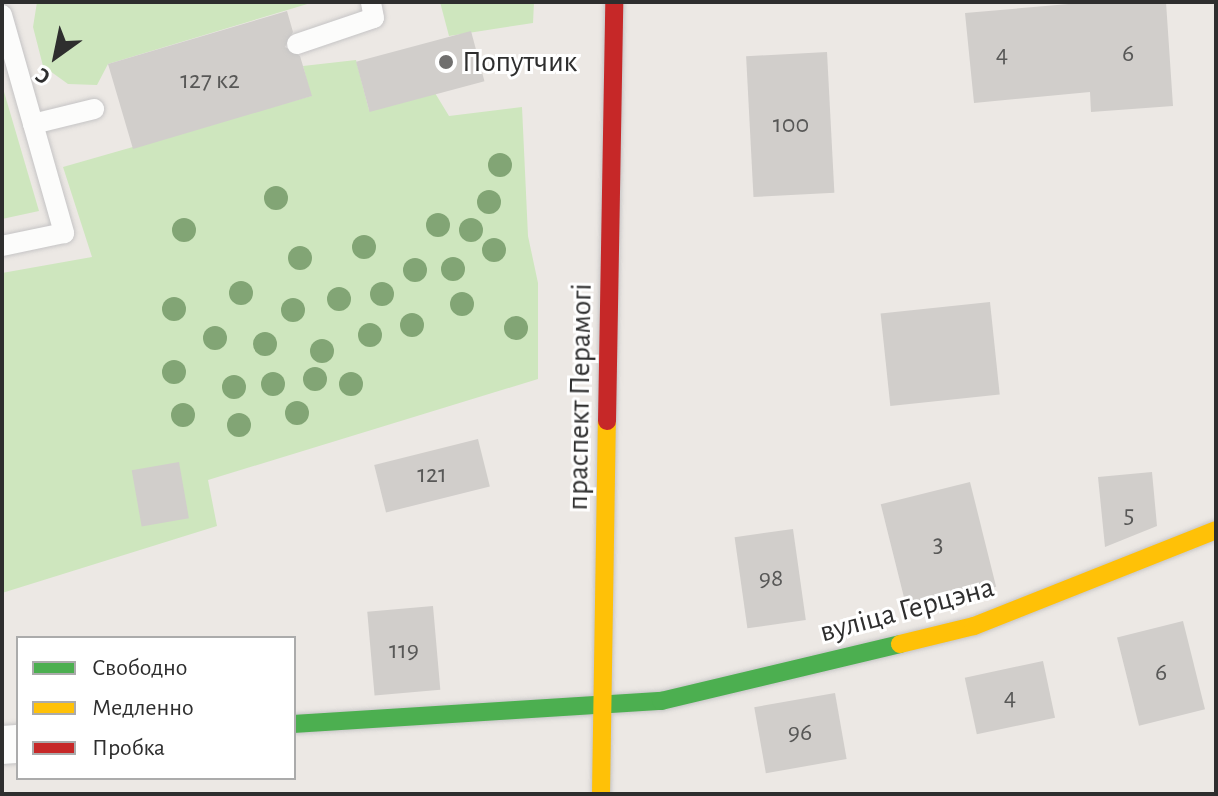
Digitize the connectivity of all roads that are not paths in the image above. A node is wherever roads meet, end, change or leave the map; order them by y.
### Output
1 (371, 2) edge
2 (614, 2) edge
3 (2, 15) edge
4 (297, 44) dead end
5 (94, 109) dead end
6 (33, 124) junction
7 (2, 246) edge
8 (1216, 530) edge
9 (602, 705) junction
10 (296, 724) edge
11 (601, 794) edge

1 - 4 lane
2 - 9 street, праспект Перамогі
3 - 6 lane
5 - 6 lane
6 - 7 lane
8 - 9 street, вуліца Герцэна
9 - 10 street, вуліца Герцэна
9 - 11 street, праспект Перамогі

